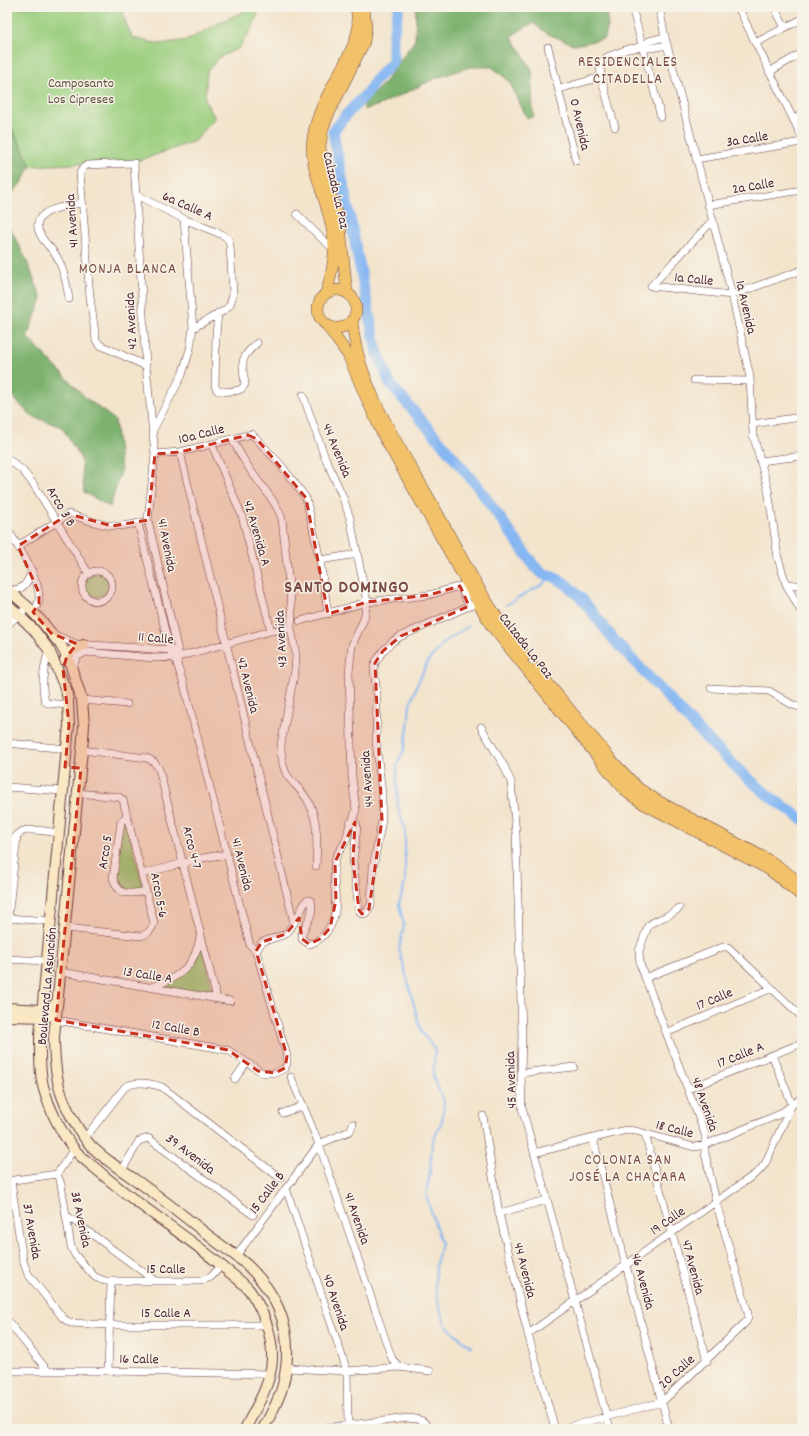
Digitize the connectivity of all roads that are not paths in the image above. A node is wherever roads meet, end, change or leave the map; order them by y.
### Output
1 (356, 7) edge
2 (364, 7) edge
3 (632, 7) edge
4 (659, 7) edge
5 (738, 7) edge
6 (774, 7) edge
7 (802, 19) edge
8 (785, 28) junction
9 (665, 37) junction
10 (755, 43) junction
11 (667, 45) junction
12 (548, 47) dead end
13 (642, 47) junction
14 (802, 53) edge
15 (770, 72) junction
16 (602, 76) junction
17 (559, 88) junction
18 (802, 114) edge
19 (661, 117) dead end
20 (794, 119) junction
21 (615, 127) dead end
22 (802, 137) edge
23 (802, 142) edge
24 (696, 159) junction
25 (576, 161) dead end
26 (82, 168) joint
27 (802, 190) edge
28 (136, 195) junction
29 (82, 203) junction
30 (708, 205) junction
31 (297, 214) dead end
32 (184, 219) junction
33 (712, 220) junction
34 (334, 249) junction
35 (802, 270) edge
36 (326, 293) junction
37 (348, 293) junction
38 (732, 295) junction
39 (69, 298) dead end
40 (218, 313) junction
41 (352, 320) junction
42 (326, 324) junction
43 (193, 328) junction
44 (257, 343) dead end
45 (146, 366) junction
46 (694, 380) dead end
47 (750, 381) junction
48 (303, 395) dead end
49 (802, 417) edge
50 (752, 424) junction
51 (153, 430) junction
52 (232, 439) junction
53 (212, 444) junction
54 (180, 452) junction
55 (155, 454) junction
56 (802, 456) edge
57 (7, 458) edge
58 (760, 461) junction
59 (148, 520) junction
60 (56, 522) junction
61 (138, 523) junction
62 (7, 529) edge
63 (18, 546) junction
64 (358, 554) junction
65 (320, 560) junction
66 (32, 571) junction
67 (89, 574) junction
68 (786, 584) junction
69 (802, 588) edge
70 (8, 589) edge
71 (367, 602) junction
72 (7, 604) edge
73 (473, 605) junction
74 (31, 610) junction
75 (802, 613) edge
76 (18, 614) junction
77 (328, 614) junction
78 (300, 622) dead end
79 (7, 625) edge
80 (291, 628) junction
81 (271, 631) junction
82 (51, 633) junction
83 (84, 644) junction
84 (225, 644) junction
85 (49, 650) junction
86 (170, 650) junction
87 (67, 656) junction
88 (176, 657) junction
89 (72, 668) junction
90 (711, 688) dead end
91 (66, 690) junction
92 (82, 700) junction
93 (128, 704) dead end
94 (68, 705) junction
95 (802, 708) edge
96 (481, 726) dead end
97 (7, 743) edge
98 (67, 749) junction
99 (82, 750) junction
100 (65, 767) junction
101 (81, 768) junction
102 (7, 787) edge
103 (63, 791) junction
104 (78, 793) junction
105 (127, 815) junction
106 (352, 822) junction
107 (59, 833) junction
108 (16, 836) junction
109 (7, 848) edge
110 (227, 854) junction
111 (57, 856) junction
112 (73, 856) junction
113 (184, 864) junction
114 (316, 866) dead end
115 (142, 874) junction
116 (802, 884) edge
117 (146, 891) junction
118 (802, 896) edge
119 (679, 908) dead end
120 (8, 918) edge
121 (50, 921) junction
122 (294, 923) junction
123 (66, 928) junction
124 (200, 931) junction
125 (48, 941) junction
126 (64, 942) junction
127 (256, 951) junction
128 (7, 959) edge
129 (47, 961) junction
130 (61, 972) junction
131 (645, 978) junction
132 (149, 987) junction
133 (772, 988) junction
134 (58, 998) junction
135 (217, 999) junction
136 (230, 1001) dead end
137 (7, 1008) edge
138 (42, 1014) junction
139 (7, 1016) edge
140 (802, 1017) edge
141 (56, 1020) junction
142 (666, 1033) junction
143 (802, 1043) edge
144 (772, 1055) junction
145 (246, 1063) junction
146 (574, 1067) dead end
147 (285, 1068) joint
148 (521, 1073) junction
149 (291, 1077) dead end
150 (235, 1079) dead end
151 (688, 1089) junction
152 (802, 1098) edge
153 (792, 1104) junction
154 (303, 1106) junction
155 (283, 1113) dead end
156 (483, 1116) dead end
157 (353, 1124) dead end
158 (645, 1134) junction
159 (85, 1138) junction
160 (593, 1139) junction
161 (319, 1144) junction
162 (705, 1145) junction
163 (74, 1149) junction
164 (96, 1150) junction
165 (534, 1153) junction
166 (87, 1161) junction
167 (122, 1170) junction
168 (57, 1174) junction
169 (280, 1178) dead end
170 (9, 1181) edge
171 (147, 1188) junction
172 (286, 1188) junction
173 (547, 1200) junction
174 (137, 1202) junction
175 (716, 1202) junction
176 (499, 1213) junction
177 (253, 1215) dead end
178 (66, 1216) junction
179 (671, 1233) junction
180 (217, 1242) junction
181 (208, 1254) junction
182 (236, 1256) junction
183 (626, 1265) junction
184 (222, 1266) junction
185 (154, 1280) junction
186 (108, 1282) junction
187 (575, 1301) junction
188 (748, 1318) joint
189 (7, 1320) edge
190 (66, 1321) joint
191 (109, 1325) junction
192 (267, 1325) junction
193 (10, 1327) edge
194 (528, 1334) junction
195 (272, 1348) junction
196 (288, 1349) junction
197 (706, 1361) junction
198 (399, 1367) junction
199 (287, 1368) junction
200 (7, 1370) edge
201 (47, 1370) junction
202 (108, 1370) junction
203 (347, 1371) junction
204 (430, 1371) dead end
205 (270, 1374) junction
206 (662, 1402) junction
207 (255, 1408) junction
208 (270, 1416) junction
209 (606, 1416) junction
210 (348, 1426) junction
211 (244, 1429) edge
212 (263, 1429) edge
213 (316, 1429) edge
214 (428, 1429) edge
215 (555, 1429) edge
216 (560, 1429) edge
217 (610, 1429) edge
218 (669, 1429) edge

1 - 34 main road, Calzada La Paz
2 - 37 main road, Calzada La Paz
3 - 13 street
4 - 9 street, 1a Avenida
5 - 10 street
6 - 8 street
7 - 8 street
8 - 10 street
9 - 11 street, 1a Avenida
9 - 13 street
10 - 15 street
11 - 13 street
11 - 24 street, 1a Avenida
12 - 17 street, 0 Avenida
13 - 16 street
13 - 19 street
14 - 15 street
15 - 20 street
16 - 17 street
16 - 21 street
17 - 25 street, 0 Avenida
18 - 20 street
20 - 22 street
23 - 24 street, 3a Calle
24 - 30 street, 1a Avenida
26 - 28 street, 42 Avenida
26 - 29 street, 41 Avenida
27 - 30 street, 2a Calle
28 - 32 street, 6a Calle A
28 - 45 street, 42 Avenida
29 - 39 street
29 - 45 street, 41 Avenida
30 - 33 street, 1a Avenida
31 - 34 street
32 - 40 street, 6a Calle A
32 - 43 street
33 - 38 street, 1a Avenida
33 - 38 street, 1a Calle
34 - 36 main road, Calzada La Paz
35 - 38 street, 1a Calle
36 - 37 main road
36 - 42 main road
37 - 41 main road
38 - 47 street, 1a Avenida
40 - 43 street
40 - 44 street
41 - 42 main road
41 - 116 main road, Calzada La Paz
42 - 73 main road, Calzada La Paz
43 - 51 street
45 - 51 street, 42 Avenida
46 - 47 street
47 - 50 street, 1a Avenida
48 - 64 street, 44 Avenida
49 - 50 street
50 - 58 street, 1a Avenida
51 - 55 street, 42 Avenida
52 - 53 street, 10a Calle
52 - 65 street, 10a Calle
52 - 80 street, 43 Avenida
53 - 54 street, 10a Calle
53 - 81 street, 42 Avenida A
54 - 55 street, 10a Calle
54 - 84 street, 42 Avenida
55 - 59 street, 41 Avenida
56 - 58 street
57 - 60 street, Arco 3 B
58 - 68 street, 1a Avenida
59 - 61 street
59 - 88 street, 41 Avenida
60 - 61 street
60 - 63 street
60 - 67 street, Arco 3 B
61 - 86 street, 41 Avenida
62 - 63 street
63 - 66 street
64 - 65 street
64 - 71 street, 44 Avenida
65 - 77 street
66 - 70 street
66 - 74 street
67 - 67 street
68 - 69 street
68 - 75 street, 1a Avenida
70 - 74 main road, Boulevard La Asunción
71 - 73 street
71 - 77 street
71 - 106 street, 44 Avenida
72 - 76 main road, Boulevard La Asunción
73 - 106 street, 44 Avenida
73 - 118 main road, Calzada La Paz
74 - 76 street
74 - 82 main road, Boulevard La Asunción
76 - 79 street
76 - 85 main road, Boulevard La Asunción
77 - 78 street
80 - 81 street
80 - 114 street, 43 Avenida
81 - 84 street
82 - 83 street, 11 Calle
82 - 87 main road, Boulevard La Asunción
83 - 86 street, 11 Calle
83 - 87 main road
84 - 88 street, 11 Calle
84 - 122 street, 42 Avenida
85 - 91 main road, Boulevard La Asunción
85 - 94 street
86 - 88 street, 11 Calle
87 - 89 main road, Boulevard La Asunción
87 - 91 main road
88 - 89 street, 11 Calle
88 - 110 street, 41 Avenida
89 - 92 main road, Boulevard La Asunción
90 - 95 street
91 - 94 main road, Boulevard La Asunción
92 - 93 street
92 - 99 main road, Boulevard La Asunción
94 - 98 main road, Boulevard La Asunción
96 - 148 street, 45 Avenida
97 - 98 street
98 - 100 main road, Boulevard La Asunción
99 - 101 main road, Boulevard La Asunción
99 - 113 street, Arco 4-7
100 - 101 main road
100 - 103 main road, Boulevard La Asunción
101 - 104 main road, Boulevard La Asunción
102 - 103 street
103 - 107 main road, Boulevard La Asunción
104 - 105 street, Arco 5-6
104 - 112 main road, Boulevard La Asunción
105 - 115 street, Arco 5-6
105 - 117 street, Arco 5
106 - 122 street, 44 Avenida
107 - 108 street
107 - 111 main road, Boulevard La Asunción
108 - 109 street
108 - 120 street
110 - 113 street
110 - 127 street, 41 Avenida
111 - 112 main road
111 - 121 main road, Boulevard La Asunción
112 - 123 main road, Boulevard La Asunción
113 - 115 street
113 - 124 street, Arco 4-7
115 - 117 street, Arco 5-6
117 - 123 street, Arco 5-6
119 - 131 street, 48 Avenida
120 - 121 street
121 - 125 main road, Boulevard La Asunción
122 - 127 street
123 - 126 main road, Boulevard La Asunción
124 - 132 street, Arco 4-7
124 - 135 street, Arco 4-7
125 - 126 main road
125 - 129 main road, Boulevard La Asunción
126 - 130 main road, Boulevard La Asunción
127 - 147 street, 41 Avenida
128 - 129 street
129 - 138 main road, Boulevard La Asunción
130 - 132 street, 13 Calle A
130 - 134 main road, Boulevard La Asunción
131 - 133 street
131 - 142 street, 48 Avenida
132 - 135 street, 13 Calle A
133 - 140 street
133 - 142 street, 17 Calle
134 - 138 main road
134 - 141 main road, Boulevard La Asunción
135 - 136 street, 13 Calle A
137 - 138 main road
138 - 139 main road
138 - 163 main road, Boulevard La Asunción
141 - 145 street, 12 Calle B
141 - 159 main road, Boulevard La Asunción
142 - 151 street, 48 Avenida
143 - 144 street, 17 Calle A
144 - 151 street, 17 Calle A
144 - 153 street
145 - 147 street, 12 Calle B
145 - 150 street
146 - 148 street
148 - 165 street, 45 Avenida
149 - 154 street, 41 Avenida
151 - 162 street, 48 Avenida
152 - 153 street, 18 Calle
153 - 162 street, 18 Calle
153 - 175 street, 19 Calle
154 - 155 street
154 - 161 street, 41 Avenida
156 - 176 street, 44 Avenida
157 - 161 street
158 - 160 street, 18 Calle
158 - 162 street, 18 Calle
158 - 179 street, 47 Avenida
159 - 164 main road, Boulevard La Asunción
159 - 169 street
160 - 165 street, 18 Calle
160 - 183 street, 46 Avenida
161 - 172 street, 15 Calle B
161 - 198 street, 41 Avenida
162 - 175 street, 48 Avenida
163 - 166 main road, Boulevard La Asunción
163 - 168 street
164 - 166 main road
164 - 167 main road, Boulevard La Asunción
165 - 173 street, 45 Avenida
166 - 174 main road, Boulevard La Asunción
167 - 171 main road, Boulevard La Asunción
167 - 177 street, 39 Avenida
168 - 170 street
168 - 178 street, 38 Avenida
170 - 190 street, 37 Avenida
171 - 174 main road
171 - 180 main road, Boulevard La Asunción
172 - 182 street, 15 Calle B
172 - 203 street, 40 Avenida
173 - 176 street
173 - 187 street, 45 Avenida
174 - 181 main road, Boulevard La Asunción
175 - 179 street, 19 Calle
175 - 188 street, 48 Avenida
176 - 194 street, 44 Avenida
178 - 185 street
178 - 186 street, 38 Avenida
179 - 183 street, 19 Calle
179 - 197 street, 47 Avenida
180 - 181 main road
180 - 182 main road, Boulevard La Asunción
181 - 184 main road, Boulevard La Asunción
182 - 196 main road, Boulevard La Asunción
183 - 187 street, 19 Calle
183 - 206 street, 46 Avenida
184 - 185 street, 15 Calle
184 - 192 main road, Boulevard La Asunción
185 - 186 street, 15 Calle
186 - 191 street
187 - 194 street, 19 Calle
187 - 209 street, 45 Avenida
188 - 197 street, 20 Calle
189 - 193 street
190 - 191 street, 15 Calle A
191 - 192 street, 15 Calle A
191 - 202 street
192 - 195 main road, Boulevard La Asunción
193 - 201 street
194 - 215 street, 44 Avenida
195 - 196 main road
195 - 205 main road, Boulevard La Asunción
196 - 199 main road, Boulevard La Asunción
197 - 206 street, 20 Calle
198 - 203 street
198 - 204 street
199 - 203 street
199 - 208 main road, Boulevard La Asunción
200 - 201 street, 16 Calle
201 - 202 street, 16 Calle
202 - 205 street, 16 Calle
203 - 210 street, 40 Avenida
205 - 207 main road, Boulevard La Asunción
206 - 209 street, 20 Calle
206 - 218 street, 46 Avenida
207 - 208 main road
207 - 211 main road, Boulevard La Asunción
208 - 212 main road, Boulevard La Asunción
209 - 216 street, 20 Calle
209 - 217 street, 45 Avenida
210 - 213 street
210 - 214 street

